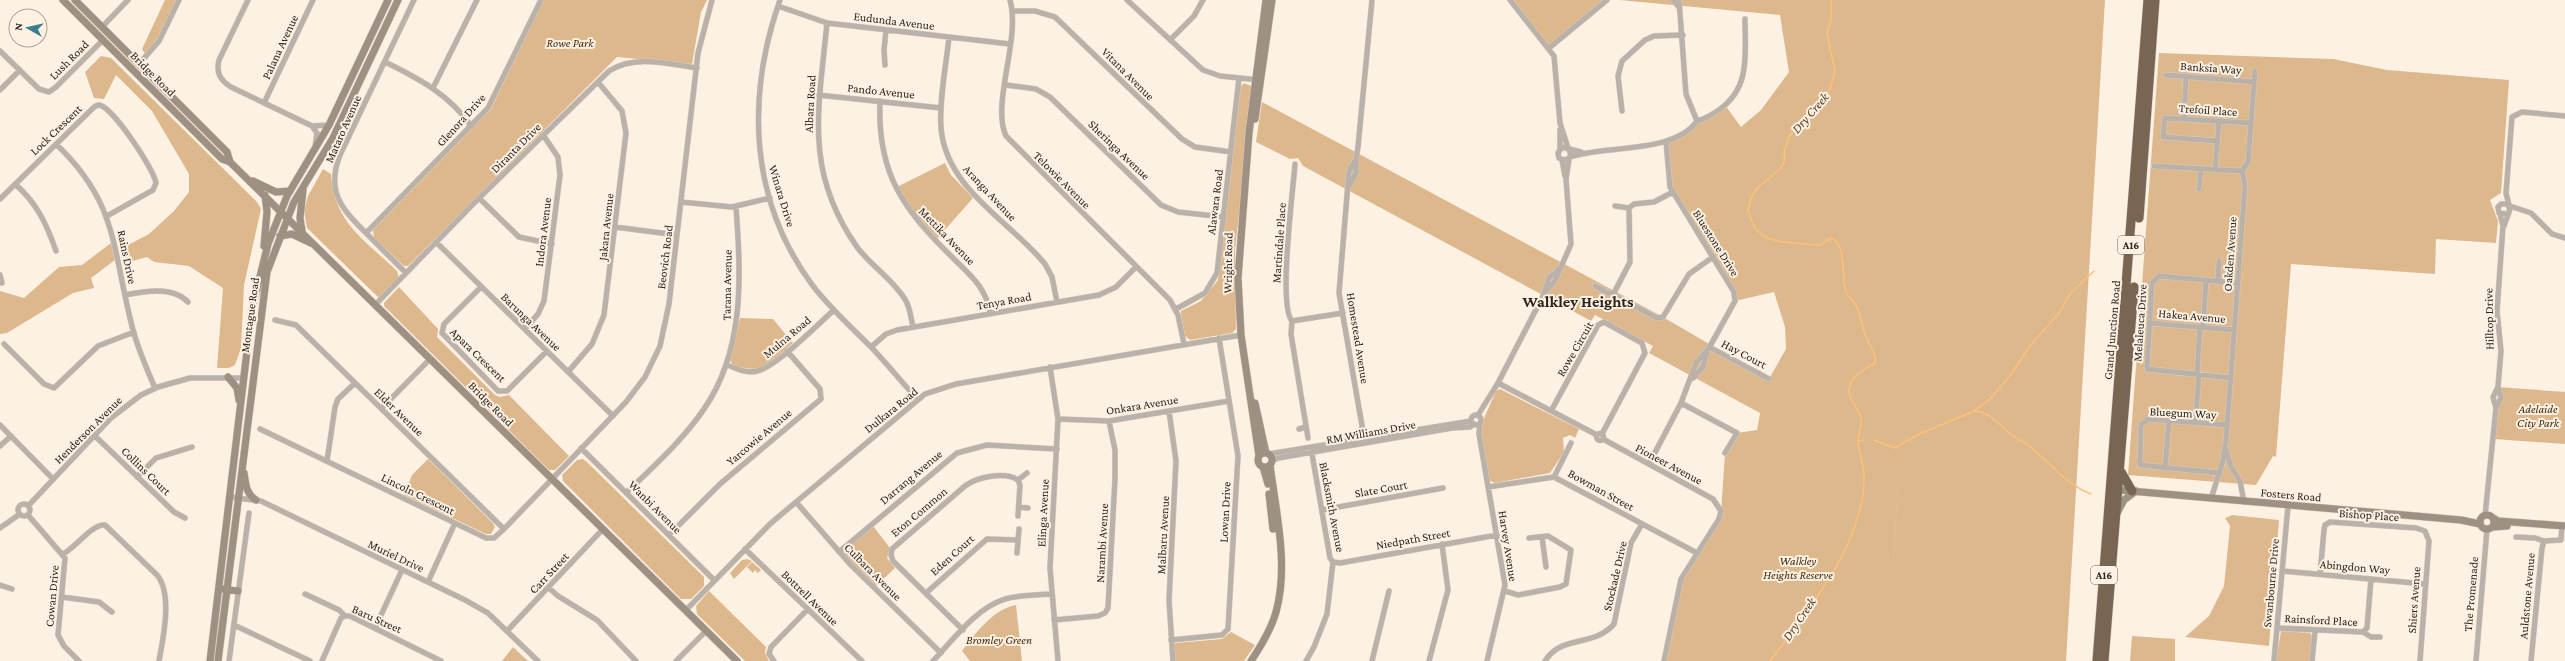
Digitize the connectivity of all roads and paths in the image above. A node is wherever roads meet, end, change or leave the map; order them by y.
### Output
1 (63, 0) edge
2 (75, 0) edge
3 (128, 0) edge
4 (179, 0) edge
5 (248, 0) edge
6 (313, 0) edge
7 (388, 0) edge
8 (398, 0) edge
9 (414, 0) edge
10 (477, 0) edge
11 (541, 0) edge
12 (712, 0) edge
13 (780, 0) edge
14 (1010, 0) edge
15 (1127, 0) edge
16 (1203, 0) edge
17 (1266, 0) edge
18 (1272, 0) edge
19 (1372, 0) edge
20 (1606, 0) edge
21 (1673, 0) edge
22 (1679, 0) edge
23 (2148, 0) edge
24 (2155, 0) edge
25 (1512, 2) edge
26 (778, 6) junction
27 (1680, 8) junction
28 (1012, 12) junction
29 (1745, 19) dead end
30 (827, 23) junction
31 (102, 27) junction
32 (886, 30) junction
33 (1683, 35) junction
34 (949, 37) junction
35 (103, 40) junction
36 (1170, 40) junction
37 (1010, 44) junction
38 (1549, 48) junction
39 (0, 51) edge
40 (2147, 55) junction
41 (385, 62) junction
42 (139, 64) junction
43 (885, 65) dead end
44 (697, 68) junction
45 (20, 70) junction
46 (133, 70) junction
47 (2255, 71) dead end
48 (2166, 75) dead end
49 (2186, 76) junction
50 (1239, 78) junction
51 (1259, 80) junction
52 (598, 82) junction
53 (2254, 82) junction
54 (1006, 85) junction
55 (433, 88) junction
56 (0, 90) edge
57 (818, 95) junction
58 (880, 101) junction
59 (264, 103) junction
60 (941, 108) junction
61 (1622, 111) dead end
62 (2565, 116) edge
63 (2184, 119) junction
64 (1697, 121) junction
65 (2219, 121) junction
66 (1560, 123) junction
67 (2251, 123) junction
68 (329, 125) junction
69 (312, 126) junction
70 (471, 126) junction
71 (543, 135) junction
72 (1666, 141) junction
73 (2218, 141) junction
74 (56, 144) junction
75 (1560, 148) junction
76 (315, 149) junction
77 (1569, 149) junction
78 (1231, 152) junction
79 (1582, 153) junction
80 (1569, 158) junction
81 (1562, 160) junction
82 (230, 162) junction
83 (1295, 164) dead end
84 (2154, 166) dead end
85 (2201, 169) junction
86 (2215, 170) junction
87 (2242, 171) junction
88 (247, 178) junction
89 (1566, 179) junction
90 (15, 184) junction
91 (304, 184) junction
92 (2199, 189) dead end
93 (290, 191) junction
94 (1673, 192) junction
95 (2506, 193) junction
96 (265, 195) junction
97 (480, 198) junction
98 (770, 198) junction
99 (0, 199) edge
100 (681, 202) junction
101 (2500, 205) junction
102 (2509, 205) junction
103 (1615, 206) dead end
104 (736, 207) junction
105 (1629, 208) junction
106 (2519, 210) junction
107 (281, 211) junction
108 (2500, 214) junction
109 (2508, 214) junction
110 (107, 216) junction
111 (288, 217) junction
112 (1224, 217) junction
113 (2503, 226) junction
114 (615, 227) junction
115 (302, 231) junction
116 (366, 233) junction
117 (677, 235) junction
118 (280, 236) junction
119 (2565, 238) edge
120 (436, 242) junction
121 (552, 244) junction
122 (318, 247) junction
123 (56, 251) dead end
124 (1713, 256) junction
125 (263, 258) junction
126 (2219, 261) dead end
127 (1136, 267) junction
128 (406, 273) junction
129 (0, 275) edge
130 (2206, 280) junction
131 (2218, 281) junction
132 (2, 283) dead end
133 (2238, 283) junction
134 (1595, 286) dead end
135 (481, 287) junction
136 (1614, 293) junction
137 (125, 295) junction
138 (188, 302) dead end
139 (1057, 302) junction
140 (375, 305) junction
141 (1176, 309) junction
142 (834, 310) junction
143 (990, 313) junction
144 (1343, 313) junction
145 (275, 320) dead end
146 (1292, 321) junction
147 (2149, 323) junction
148 (913, 327) junction
149 (2201, 327) junction
150 (525, 329) junction
151 (2234, 330) junction
152 (134, 332) junction
153 (1241, 335) junction
154 (1219, 338) junction
155 (4, 344) dead end
156 (1184, 344) junction
157 (871, 348) junction
158 (1708, 348) junction
159 (547, 351) junction
160 (787, 351) junction
161 (430, 359) junction
162 (727, 365) junction
163 (1050, 367) junction
164 (568, 372) junction
165 (2198, 375) junction
166 (228, 377) junction
167 (244, 378) junction
168 (253, 378) junction
169 (2231, 378) junction
170 (1769, 379) dead end
171 (355, 383) junction
172 (1498, 383) junction
173 (155, 388) junction
174 (1489, 398) junction
175 (917, 399) junction
176 (1229, 401) junction
177 (1681, 402) junction
178 (240, 408) junction
179 (382, 408) junction
180 (1169, 411) junction
181 (1551, 411) junction
182 (1478, 415) junction
183 (613, 416) junction
184 (1058, 419) junction
185 (1109, 421) junction
186 (2169, 421) junction
187 (1476, 423) junction
188 (2195, 423) junction
189 (0, 425) edge
190 (2227, 425) junction
191 (1306, 427) junction
192 (1299, 429) dead end
193 (260, 430) dead end
194 (94, 435) junction
195 (11, 436) junction
196 (1601, 436) junction
197 (1308, 438) dead end
198 (1365, 441) junction
199 (2226, 441) junction
200 (1571, 444) dead end
201 (0, 446) edge
202 (192, 447) dead end
203 (581, 448) junction
204 (1056, 449) junction
205 (1311, 450) junction
206 (1725, 453) dead end
207 (1264, 454) junction
208 (327, 461) junction
209 (242, 463) junction
210 (1649, 464) junction
211 (1268, 465) junction
212 (2165, 468) junction
213 (2120, 470) junction
214 (1027, 473) dead end
215 (2220, 473) junction
216 (137, 476) junction
217 (1554, 477) junction
218 (53, 479) junction
219 (552, 479) junction
220 (1018, 480) junction
221 (1488, 487) junction
222 (1443, 488) dead end
223 (2115, 489) junction
224 (2134, 491) junction
225 (626, 493) junction
226 (230, 496) junction
227 (238, 498) junction
228 (2211, 499) junction
229 (256, 500) junction
230 (796, 502) junction
231 (2244, 502) junction
232 (28, 506) junction
233 (2288, 506) junction
234 (1019, 507) junction
235 (1028, 508) dead end
236 (1322, 510) junction
237 (249, 512) dead end
238 (2117, 513) junction
239 (20, 514) junction
240 (28, 515) junction
241 (1018, 516) dead end
242 (185, 518) dead end
243 (2485, 518) junction
244 (455, 523) junction
245 (1642, 524) junction
246 (0, 528) edge
247 (2490, 528) junction
248 (2564, 528) edge
249 (504, 529) junction
250 (603, 529) junction
251 (1019, 529) dead end
252 (1497, 534) junction
253 (669, 536) junction
254 (1542, 537) junction
255 (2516, 537) dead end
256 (1529, 538) dead end
257 (1018, 540) junction
258 (2563, 540) edge
259 (2429, 541) joint
260 (2544, 541) junction
261 (1442, 544) junction
262 (745, 549) junction
263 (839, 552) junction
264 (1017, 553) dead end
265 (1697, 553) junction
266 (63, 554) junction
267 (1333, 562) junction
268 (1546, 567) dead end
269 (402, 570) junction
270 (2282, 571) junction
271 (2320, 574) junction
272 (2371, 579) junction
273 (714, 580) junction
274 (428, 582) junction
275 (2425, 584) junction
276 (0, 585) edge
277 (549, 588) junction
278 (12, 589) dead end
279 (218, 589) junction
280 (227, 589) junction
281 (238, 591) junction
282 (1389, 591) dead end
283 (1505, 591) junction
284 (926, 593) junction
285 (305, 594) dead end
286 (1051, 594) junction
287 (62, 598) junction
288 (808, 609) junction
289 (686, 610) junction
290 (112, 612) dead end
291 (345, 616) junction
292 (1054, 620) junction
293 (234, 626) junction
294 (375, 628) junction
295 (2278, 628) junction
296 (508, 630) junction
297 (964, 630) junction
298 (706, 631) junction
299 (2315, 631) junction
300 (2363, 632) junction
301 (2380, 637) dead end
302 (1171, 640) junction
303 (941, 653) junction
304 (79, 661) edge
305 (159, 661) edge
306 (210, 661) edge
307 (218, 661) edge
308 (229, 661) edge
309 (310, 661) edge
310 (322, 661) edge
311 (441, 661) edge
312 (538, 661) edge
313 (636, 661) edge
314 (676, 661) edge
315 (737, 661) edge
316 (774, 661) edge
317 (862, 661) edge
318 (933, 661) edge
319 (1058, 661) edge
320 (1173, 661) edge
321 (1251, 661) edge
322 (1306, 661) edge
323 (1372, 661) edge
324 (1429, 661) edge
325 (1486, 661) edge
326 (1546, 661) edge
327 (1664, 661) edge
328 (2097, 661) edge
329 (2104, 661) edge
330 (2274, 661) edge
331 (2312, 661) edge
332 (2420, 661) edge
333 (2476, 661) edge
334 (2532, 661) edge

1 - 35 main road, Bridge Road
2 - 31 main road, Bridge Road
3 - 31 street
4 - 42 street
5 - 59 street
6 - 59 street, Palana Avenue
7 - 68 main road, Montague Road
8 - 91 main road, Montague Road
9 - 41 street, Mataro Avenue
10 - 55 street
11 - 70 street, Glenora Drive
12 - 44 street, Beovich Road
13 - 26 street, Winara Drive
14 - 28 street, Telowie Avenue
15 - 36 street
16 - 36 street
17 - 51 main road, Wright Road
18 - 51 main road, Wright Road
19 - 144 street, Homestead Avenue
20 - 38 street
21 - 27 street
22 - 27 street
23 - 40 highway, Grand Junction Road / A16
24 - 40 highway, Grand Junction Road / A16
25 - 38 street
26 - 30 street, Eudunda Avenue
26 - 98 street, Winara Drive
27 - 33 street
28 - 37 street, Telowie Avenue
28 - 78 street, Vitana Avenue
29 - 64 street
30 - 32 street, Eudunda Avenue
30 - 57 street, Albara Road
31 - 42 main road, Bridge Road
32 - 34 street, Eudunda Avenue
32 - 43 street
33 - 61 street
33 - 64 street
34 - 37 street, Eudunda Avenue
34 - 60 street, Aranga Avenue
35 - 45 street, Lush Road
35 - 46 main road, Bridge Road
36 - 50 street
37 - 54 street, Telowie Avenue
38 - 66 street
39 - 45 street
40 - 213 highway, Grand Junction Road / A16
40 - 223 highway, Grand Junction Road / A16
41 - 55 street
41 - 116 street, Mataro Avenue
42 - 46 main road
42 - 82 main road, Bridge Road
44 - 52 street, Diranta Drive
44 - 100 street, Beovich Road
45 - 56 street
46 - 82 main road, Bridge Road
47 - 53 street, Oakden Avenue
48 - 49 street, Banksia Way
49 - 53 street, Banksia Way
49 - 63 street
50 - 51 street
50 - 78 street, Alawara Road
51 - 153 main road, Wright Road
52 - 71 street, Diranta Drive
52 - 114 street, Jakara Avenue
53 - 67 street, Oakden Avenue
54 - 112 street, Sheringa Avenue
54 - 127 street, Telowie Avenue
55 - 70 street
57 - 58 street, Pando Avenue
57 - 148 street, Albara Road
58 - 60 street, Pando Avenue
58 - 143 street, Mettika Avenue
59 - 69 street
60 - 139 street, Aranga Avenue
62 - 95 street
63 - 65 street, Trefoil Place
63 - 73 street, Trefoil Place
64 - 72 street
65 - 67 street, Trefoil Place
65 - 73 street
66 - 75 street
66 - 77 street
67 - 87 street, Oakden Avenue
68 - 69 street
68 - 76 main road, Montague Road
69 - 76 street
70 - 116 street, Glenora Drive
71 - 97 street, Diranta Drive
71 - 121 street, Indora Avenue
72 - 79 street
72 - 94 street, Bluestone Drive
73 - 86 street
74 - 90 street, Lock Crescent
74 - 110 street, Rains Drive
74 - 110 street, Lock Crescent
75 - 77 street
75 - 81 street
76 - 93 main road, Montague Road
77 - 79 street
77 - 80 street
78 - 112 street, Alawara Road
79 - 80 street
80 - 81 street
80 - 89 street
81 - 89 street
82 - 88 main road, Bridge Road
83 - 146 street, Martindale Place
84 - 85 street
85 - 86 street
85 - 92 street
86 - 87 street
87 - 133 street, Oakden Avenue
88 - 93 main road
88 - 96 main road, Bridge Road
89 - 172 street
90 - 99 street, Lock Crescent
90 - 123 street
91 - 111 main road, Montague Road
91 - 115 main road
93 - 107 main road, Montague Road
94 - 105 street
94 - 124 street, Bluestone Drive
95 - 101 street
95 - 102 street
96 - 107 main road, Bridge Road
96 - 125 main road
97 - 120 street, Diranta Drive
97 - 121 street
98 - 104 street
98 - 142 street, Winara Drive
100 - 104 street
100 - 117 street, Beovich Road
101 - 102 street
101 - 108 street, Hilltop Drive
102 - 106 street
102 - 109 street, Hilltop Drive
103 - 105 street
104 - 162 street, Tarana Avenue
105 - 136 street
106 - 109 street
106 - 119 street
107 - 111 main road, Bridge Road
107 - 125 main road, Montague Road
108 - 109 street
108 - 113 street, Hilltop Drive
109 - 113 street, Hilltop Drive
110 - 137 street, Rains Drive
111 - 115 main road, Bridge Road
111 - 118 main road, Montague Road
112 - 141 street, Alawara Road
113 - 243 street, Hilltop Drive
114 - 117 street
114 - 164 street, Jakara Avenue
115 - 122 main road, Bridge Road
116 - 128 street, Mataro Avenue
117 - 183 street, Beovich Road
118 - 122 main road
118 - 168 main road, Montague Road
120 - 128 street, Diranta Drive
120 - 135 street, Barunga Avenue
121 - 150 street, Indora Avenue
122 - 140 main road, Bridge Road
124 - 136 street
124 - 158 street, Bluestone Drive
125 - 167 main road, Montague Road
126 - 131 street
127 - 139 street, Tenya Road
127 - 141 street, Telowie Avenue
128 - 140 street, Diranta Drive
129 - 132 street
130 - 131 street, Melaleuca Drive
130 - 147 street, Melaleuca Drive
130 - 149 street
131 - 133 street, Melaleuca Drive
133 - 151 street, Oakden Avenue
134 - 136 street
135 - 150 street, Barunga Avenue
135 - 159 street, Apara Crescent
137 - 138 street
137 - 152 street, Rains Drive
139 - 143 street, Tenya Road
140 - 161 main road, Bridge Road
141 - 156 street, Telowie Avenue
142 - 157 street, Winara Drive
142 - 160 street, Mulna Road
143 - 148 street, Tenya Road
144 - 146 street
144 - 198 street, Homestead Avenue
145 - 171 street, Elder Avenue
146 - 191 street, Martindale Place
147 - 149 street, Hakea Avenue
147 - 165 street, Melaleuca Drive
148 - 157 street, Tenya Road
149 - 151 street, Hakea Avenue
149 - 165 street
150 - 159 street, Barunga Avenue
151 - 169 street, Oakden Avenue
152 - 155 street
152 - 173 street, Rains Drive
153 - 154 street, Dulkara Road
153 - 207 main road, Wright Road
154 - 156 street, Dulkara Road
154 - 176 street, Lowan Drive
156 - 163 street, Dulkara Road
157 - 175 street, Winara Drive
158 - 170 street, Hay Court
158 - 177 street, Bluestone Drive
159 - 164 street, Barunga Avenue
160 - 162 street, Mulna Road
160 - 253 street, Yarcowie Avenue
161 - 179 street
161 - 219 main road, Bridge Road
162 - 225 street, Tarana Avenue
163 - 175 street, Dulkara Road
163 - 184 street, Elinga Avenue
164 - 183 street, Barunga Avenue
165 - 169 street, Melaleuca Drive
165 - 188 street
166 - 167 street, Henderson Avenue
166 - 173 street, Henderson Avenue
166 - 178 main road
167 - 168 main road
167 - 178 main road, Montague Road
168 - 209 main road, Montague Road
169 - 190 street, Oakden Avenue
171 - 179 street, Elder Avenue
171 - 208 street
172 - 174 street
172 - 181 street, Pioneer Avenue
173 - 194 street, Henderson Avenue
174 - 182 street
174 - 187 street
175 - 230 street, Dulkara Road
176 - 180 street, Onkara Avenue
176 - 302 street, Lowan Drive
177 - 206 street
177 - 210 street, Bluestone Drive
178 - 226 main road, Montague Road
179 - 249 street, Elder Avenue
180 - 185 street, Onkara Avenue
180 - 302 street, Malbaru Avenue
181 - 196 street, Pioneer Avenue
181 - 196 street, Rowe Circuit
182 - 187 street
182 - 187 street
183 - 203 street, Beovich Road
184 - 185 street, Onkara Avenue
184 - 204 street, Elinga Avenue
185 - 292 street, Narambi Avenue
186 - 188 street, Bluegum Way
186 - 212 street
186 - 212 street, Bluegum Way
187 - 198 street, RM Williams Drive
187 - 221 street, Harvey Avenue
188 - 190 street, Bluegum Way
189 - 195 street
190 - 199 street, Oakden Avenue
191 - 192 street
191 - 197 street, Martindale Place
193 - 208 street, Lincoln Crescent
194 - 216 street, Collins Court
194 - 218 street, Henderson Avenue
195 - 201 street
195 - 218 street
196 - 210 street, Pioneer Avenue
198 - 205 street, RM Williams Drive
199 - 215 street
199 - 231 street
200 - 217 street
202 - 216 street
203 - 219 street, Beovich Road
203 - 225 street, Wanbi Avenue
204 - 263 street, Darrang Avenue
204 - 286 street, Elinga Avenue
205 - 207 street, RM Williams Drive
205 - 211 street, RM Williams Drive
205 - 236 street, Blacksmith Avenue
207 - 211 main road
207 - 211 main road
208 - 244 street, Lincoln Crescent
209 - 227 main road, Montague Road
209 - 229 main road
210 - 265 street, Pioneer Avenue
211 - 321 main road
212 - 215 street, Bluegum Way
213 - 223 highway, Grand Junction Road / A16
213 - 224 highway
214 - 220 street
215 - 228 street
216 - 242 street, Collins Court
217 - 221 street, Bowman Street
217 - 245 street, Bowman Street
218 - 232 street, Henderson Avenue
219 - 249 street, Lincoln Crescent
219 - 250 main road, Bridge Road
220 - 234 street
220 - 284 street, Eton Common
221 - 252 street, Harvey Avenue
222 - 236 street, Slate Court
223 - 224 main road, Fosters Road
223 - 238 highway, Grand Junction Road / A16
223 - 328 highway, Grand Junction Road / A16
224 - 228 main road, Fosters Road
224 - 238 main road
225 - 253 street, Wanbi Avenue
226 - 227 street, Muriel Drive
226 - 279 main road, Montague Road
227 - 229 street, Muriel Drive
227 - 280 main road, Montague Road
228 - 231 main road, Fosters Road
229 - 269 street, Muriel Drive
230 - 262 street, Dulkara Road
230 - 263 street, Culbara Avenue
231 - 233 main road, Fosters Road
232 - 239 street
232 - 240 street
233 - 243 main road, Fosters Road
233 - 270 street, Swanbourne Drive
234 - 235 street
234 - 241 street
236 - 267 street, Blacksmith Avenue
237 - 281 street
238 - 329 highway, Grand Junction Road / A16
239 - 240 street
239 - 246 street
240 - 266 street, Cowan Drive
243 - 247 main road
243 - 247 main road
243 - 248 main road, Fosters Road
244 - 249 street, Lincoln Crescent
244 - 274 street
245 - 265 street, Bowman Street
245 - 326 street, Stockade Drive
247 - 248 main road
247 - 333 street, The Promenade
248 - 258 street, Auldstone Avenue
250 - 277 street, Carr Street
250 - 289 main road, Bridge Road
251 - 257 street
252 - 261 street, Niedpath Street
252 - 283 street, Harvey Avenue
253 - 273 street, Wanbi Avenue
254 - 256 street
254 - 268 street
254 - 283 street
255 - 260 street
257 - 264 street
257 - 284 street, Eden Court
258 - 260 street, Auldstone Avenue
259 - 271 street, Bishop Place
259 - 275 street, Shiers Avenue
260 - 334 street, Auldstone Avenue
261 - 267 street, Niedpath Street
261 - 324 street
262 - 273 street, Dulkara Road
262 - 288 street, Bottrell Avenue
263 - 303 street, Culbara Avenue
265 - 327 street
266 - 287 street, Cowan Drive
266 - 305 street
267 - 322 street, Blacksmith Avenue
269 - 274 street, Muriel Drive
269 - 294 street
270 - 271 street, Abingdon Way
270 - 295 street, Swanbourne Drive
271 - 272 street, Abingdon Way
272 - 275 street, Abingdon Way
272 - 300 street, Rainsford Place
273 - 289 street, Dulkara Road
274 - 296 street, Muriel Drive
275 - 332 street, Shiers Avenue
276 - 278 street
277 - 296 street, Carr Street
277 - 313 street
279 - 280 main road
279 - 306 main road, Montague Road
280 - 281 main road
280 - 307 main road, Montague Road
281 - 293 street
282 - 323 street
283 - 325 street, Harvey Avenue
284 - 297 street, Eton Common
285 - 291 street, Baru Street
286 - 292 street, Elinga Avenue
286 - 297 street
287 - 290 street
287 - 304 street, Cowan Drive
288 - 316 street
288 - 317 street, Bottrell Avenue
289 - 298 main road, Bridge Road
291 - 294 street, Baru Street
291 - 310 street
292 - 319 street, Elinga Avenue
293 - 308 street
293 - 309 street
294 - 311 street, Baru Street
295 - 299 street, Rainsford Place
295 - 330 street, Swanbourne Drive
296 - 312 street, Muriel Drive
297 - 303 street
298 - 314 street
298 - 315 main road, Bridge Road
299 - 300 street, Rainsford Place
299 - 331 street
300 - 301 street, Rainsford Place
302 - 320 street, Malbaru Avenue
303 - 318 street

